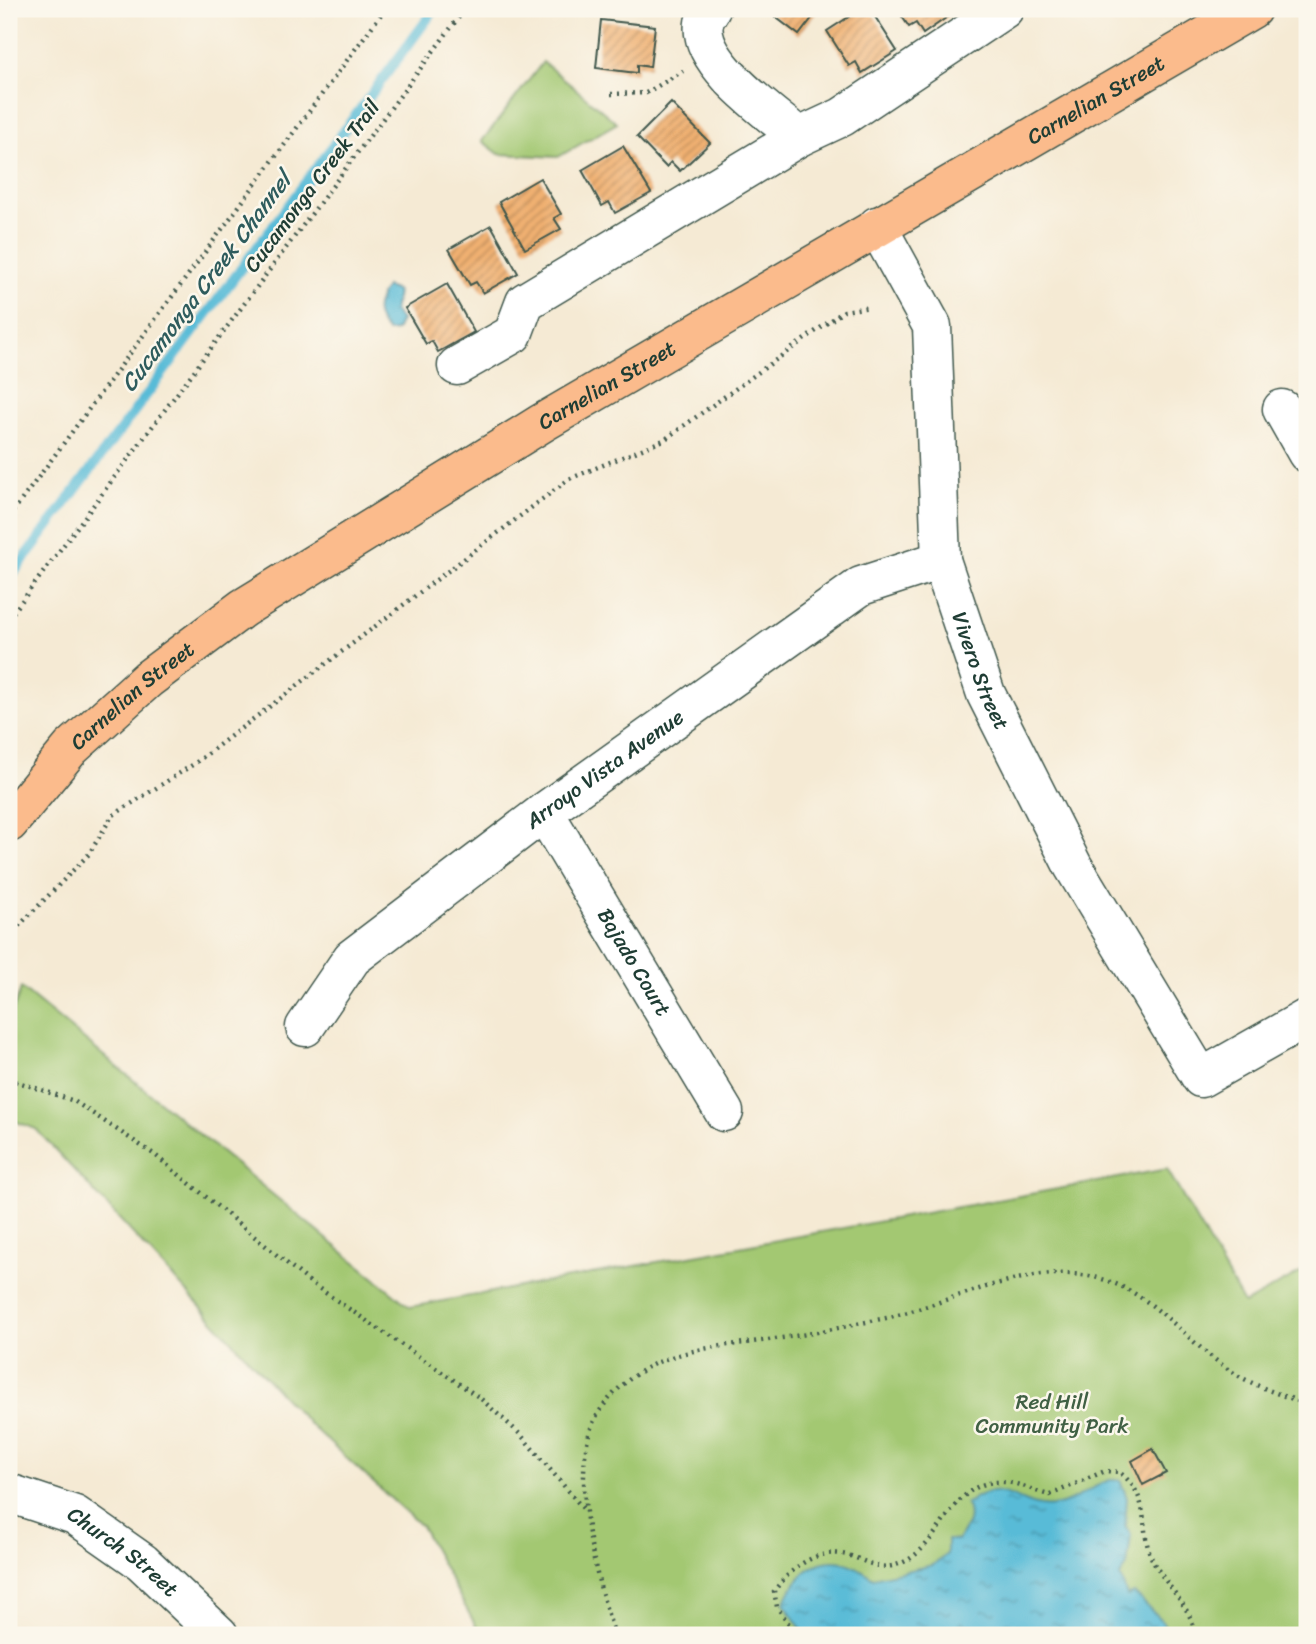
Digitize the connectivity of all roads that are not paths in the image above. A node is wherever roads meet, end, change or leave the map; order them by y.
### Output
1 (711, 9) edge
2 (1004, 9) edge
3 (1252, 9) edge
4 (799, 137) junction
5 (877, 226) junction
6 (457, 366) dead end
7 (1282, 409) dead end
8 (1307, 453) edge
9 (940, 560) junction
10 (544, 812) junction
11 (9, 823) edge
12 (1307, 1018) edge
13 (305, 1027) dead end
14 (724, 1112) dead end
15 (9, 1493) edge
16 (219, 1635) edge

1 - 4 street
2 - 4 street
3 - 5 main road, Carnelian Street
4 - 6 street
5 - 9 street, Vivero Street
5 - 11 main road, Carnelian Street
7 - 8 street
9 - 10 street, Arroyo Vista Avenue
9 - 12 street, Vivero Street
10 - 13 street, Arroyo Vista Avenue
10 - 14 street, Bajado Court
15 - 16 street, Church Street

